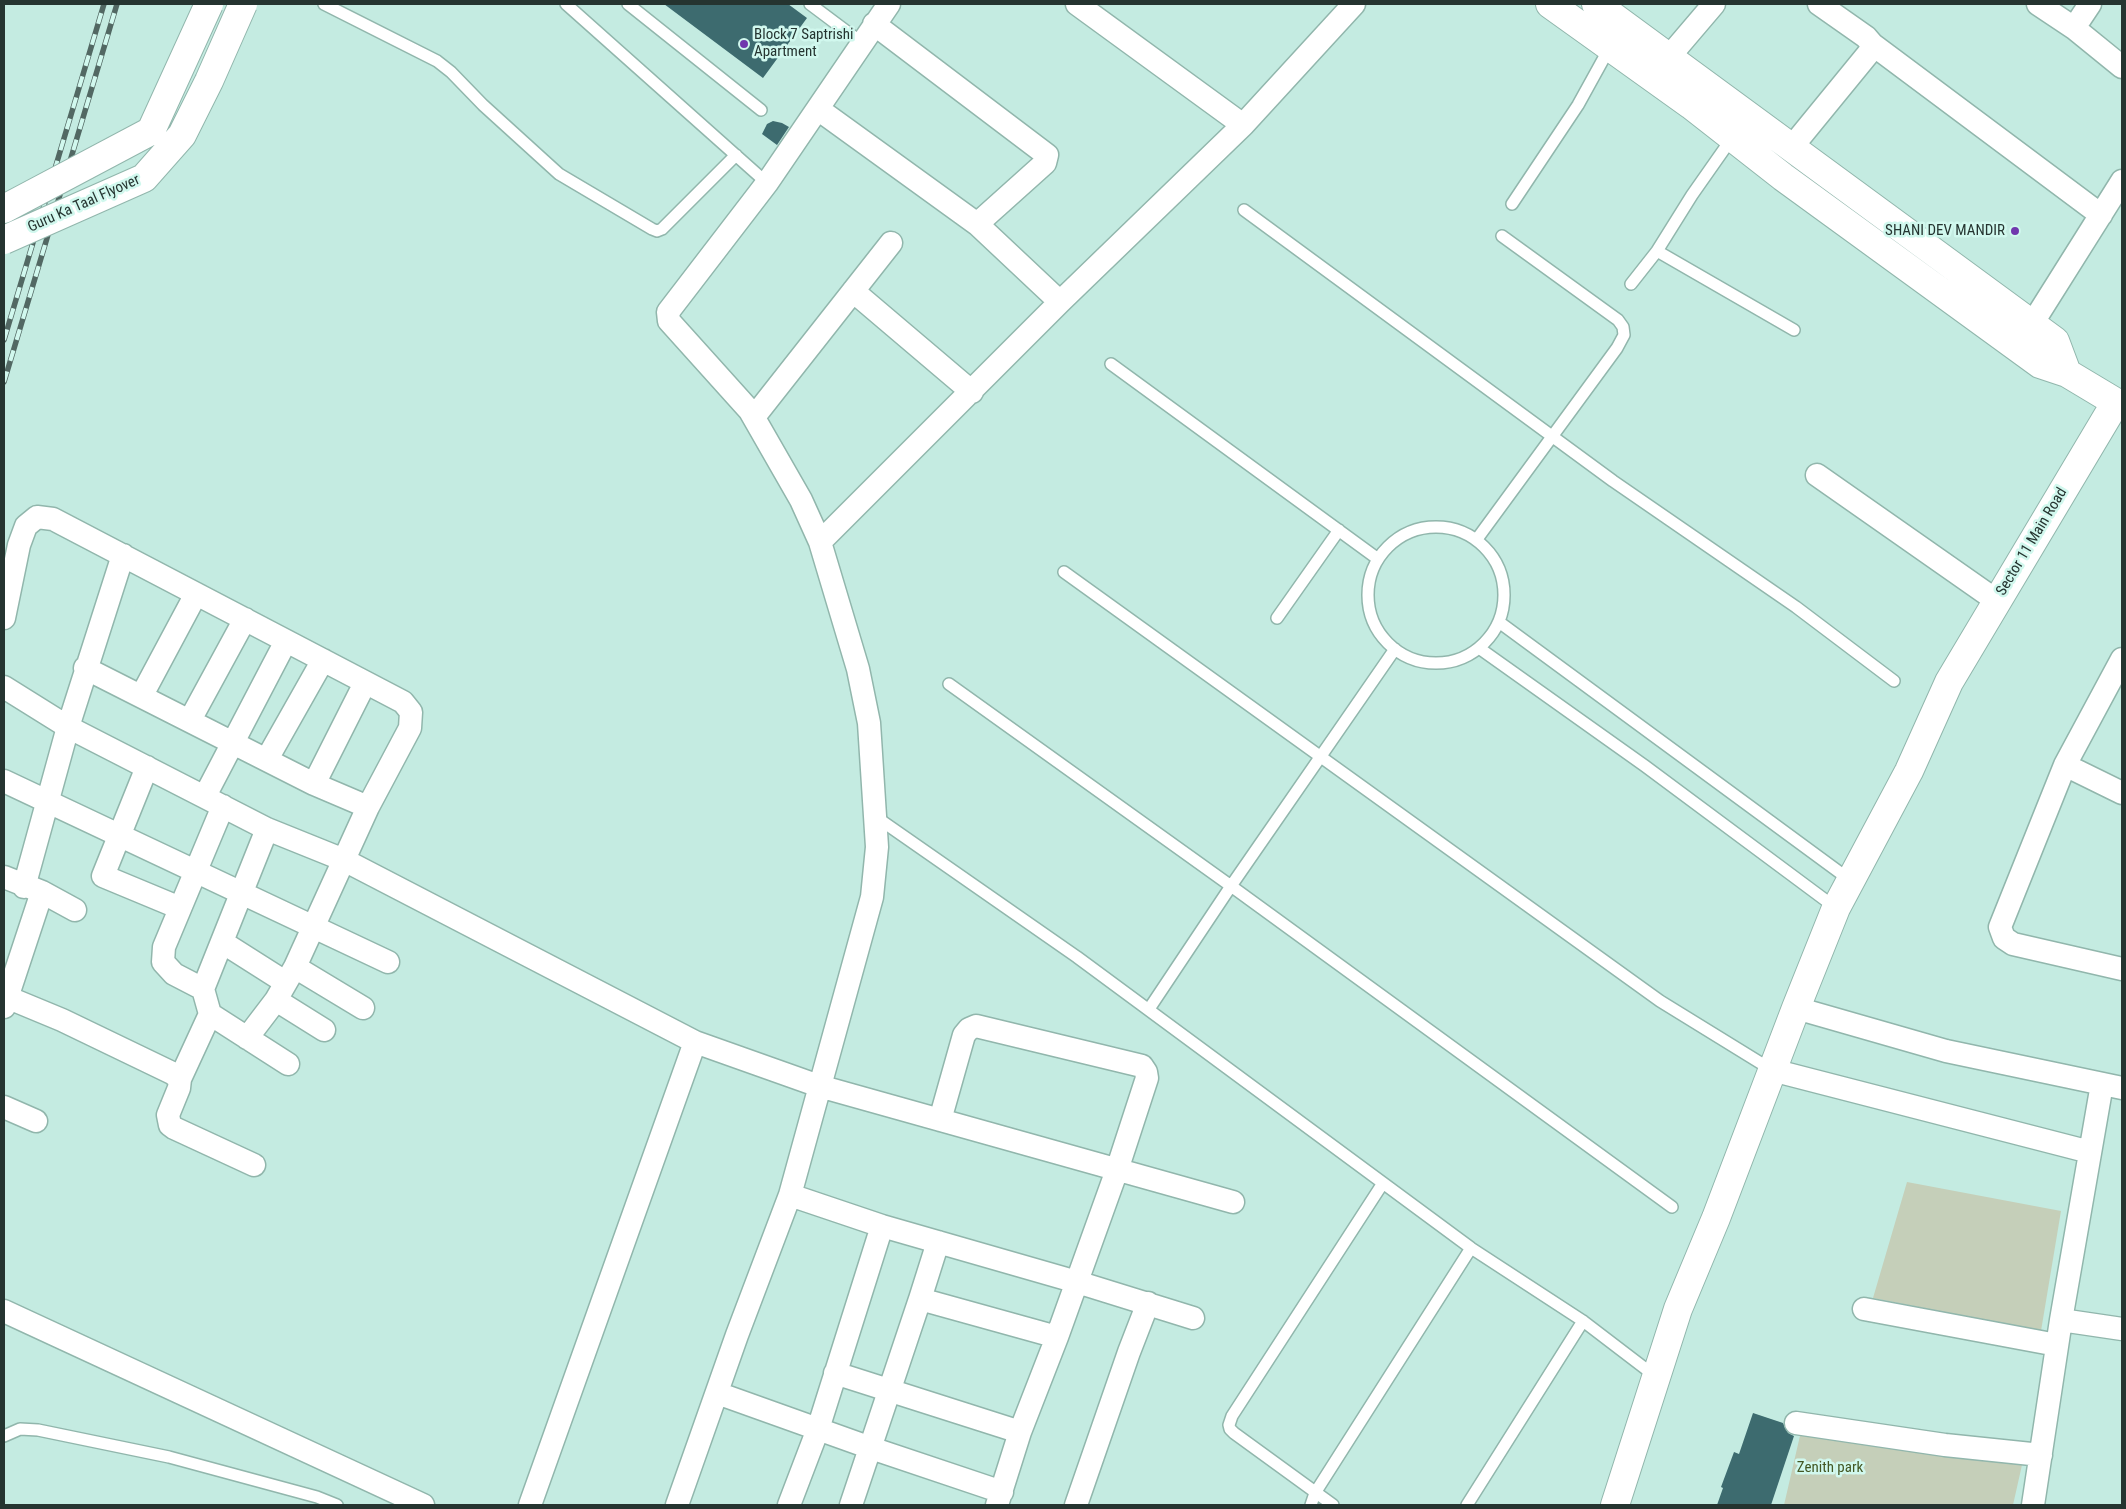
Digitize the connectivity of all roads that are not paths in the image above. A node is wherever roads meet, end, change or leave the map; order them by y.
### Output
1 (209, 4) edge
2 (243, 4) edge
3 (324, 4) edge
4 (566, 4) edge
5 (628, 4) edge
6 (810, 4) edge
7 (889, 4) edge
8 (1077, 4) edge
9 (1354, 4) edge
10 (1550, 4) edge
11 (1596, 4) edge
12 (1714, 4) edge
13 (1819, 4) edge
14 (2038, 4) edge
15 (2090, 4) edge
16 (874, 24) junction
17 (2074, 28) junction
18 (862, 43) junction
19 (1872, 44) junction
20 (1610, 47) junction
21 (2122, 67) edge
22 (1662, 69) junction
23 (818, 109) junction
24 (761, 110) dead end
25 (1243, 125) junction
26 (1732, 138) junction
27 (1791, 148) junction
28 (736, 155) junction
29 (2122, 181) edge
30 (767, 184) junction
31 (1512, 204) dead end
32 (4, 209) edge
33 (1244, 210) dead end
34 (2101, 215) junction
35 (977, 224) junction
36 (1502, 236) dead end
37 (4, 240) edge
38 (891, 243) dead end
39 (1657, 251) junction
40 (1631, 284) dead end
41 (853, 291) junction
42 (1060, 302) junction
43 (2032, 324) junction
44 (1794, 330) dead end
45 (1110, 364) dead end
46 (2067, 373) junction
47 (972, 392) junction
48 (2120, 401) edge
49 (754, 417) junction
50 (1552, 436) junction
51 (1818, 475) dead end
52 (1339, 530) junction
53 (1477, 539) junction
54 (820, 542) junction
55 (123, 555) junction
56 (1378, 558) junction
57 (1064, 572) dead end
58 (196, 594) junction
59 (1997, 600) junction
60 (4, 618) edge
61 (1277, 618) dead end
62 (244, 619) junction
63 (1499, 622) junction
64 (286, 641) junction
65 (1479, 648) junction
66 (1395, 649) junction
67 (2122, 659) edge
68 (323, 660) junction
69 (85, 668) junction
70 (1894, 681) dead end
71 (365, 683) junction
72 (949, 684) dead end
73 (4, 687) edge
74 (142, 695) junction
75 (190, 720) junction
76 (68, 727) junction
77 (233, 742) junction
78 (1321, 758) junction
79 (267, 759) junction
80 (2065, 765) junction
81 (147, 767) junction
82 (4, 781) edge
83 (314, 784) junction
84 (2122, 792) edge
85 (214, 801) junction
86 (47, 802) junction
87 (368, 807) junction
88 (876, 818) junction
89 (267, 829) junction
90 (119, 835) junction
91 (344, 860) junction
92 (196, 871) junction
93 (4, 877) edge
94 (1851, 880) junction
95 (1231, 886) junction
96 (33, 889) junction
97 (242, 893) junction
98 (180, 908) junction
99 (1836, 908) junction
100 (75, 910) dead end
101 (313, 926) junction
102 (222, 942) junction
103 (388, 962) dead end
104 (2122, 969) edge
105 (285, 983) junction
106 (203, 989) junction
107 (5, 1000) edge
108 (363, 1008) dead end
109 (1796, 1008) junction
110 (1149, 1009) junction
111 (210, 1014) junction
112 (324, 1030) dead end
113 (247, 1038) junction
114 (695, 1042) junction
115 (288, 1064) dead end
116 (1772, 1070) junction
117 (180, 1079) junction
118 (819, 1086) junction
119 (2112, 1086) edge
120 (4, 1107) edge
121 (36, 1120) dead end
122 (940, 1120) junction
123 (2090, 1152) junction
124 (254, 1165) dead end
125 (1117, 1170) junction
126 (1383, 1183) junction
127 (790, 1195) junction
128 (1233, 1202) dead end
129 (1672, 1207) dead end
130 (882, 1226) junction
131 (938, 1242) junction
132 (1471, 1248) junction
133 (1077, 1282) junction
134 (920, 1299) junction
135 (1148, 1303) junction
136 (1864, 1310) dead end
137 (4, 1311) edge
138 (1193, 1318) dead end
139 (2061, 1320) junction
140 (1583, 1321) junction
141 (2122, 1329) edge
142 (1057, 1337) junction
143 (2057, 1345) junction
144 (834, 1373) junction
145 (1655, 1376) junction
146 (890, 1392) junction
147 (717, 1393) junction
148 (1796, 1423) dead end
149 (818, 1429) junction
150 (1020, 1432) junction
151 (4, 1436) edge
152 (871, 1448) junction
153 (2041, 1455) junction
154 (1315, 1493) junction
155 (1000, 1498) edge
156 (338, 1505) edge
157 (423, 1505) edge
158 (530, 1505) edge
159 (677, 1505) edge
160 (788, 1505) edge
161 (851, 1505) edge
162 (1076, 1505) edge
163 (1311, 1505) edge
164 (1333, 1505) edge
165 (1467, 1505) edge
166 (1615, 1505) edge
167 (2033, 1505) edge

1 - 32 street, Guru Ka Taal Flyover, bridge
2 - 37 street, Guru Ka Taal Flyover, bridge
3 - 28 lane
4 - 28 lane
5 - 24 lane
6 - 18 lane
7 - 16 street
8 - 25 street
9 - 25 street
10 - 20 street
11 - 22 street
12 - 22 street
13 - 19 street
14 - 17 street
15 - 17 street
16 - 18 street
16 - 35 street
17 - 21 street
18 - 23 street
19 - 27 street
19 - 34 street
20 - 22 street
20 - 31 lane
22 - 26 street
22 - 27 street
23 - 30 street
23 - 35 street
25 - 42 street
26 - 39 lane
26 - 46 street
27 - 43 street
28 - 30 lane
29 - 34 street
30 - 49 street
33 - 50 lane
34 - 43 street
35 - 42 street
36 - 50 lane
38 - 41 street
39 - 40 lane
39 - 44 lane
41 - 47 street
41 - 49 street
42 - 47 street
43 - 46 street
45 - 52 lane
46 - 48 street
47 - 54 street
48 - 59 street, Sector 11 Main Road
49 - 54 street
50 - 53 lane
50 - 70 lane
51 - 59 street
52 - 56 lane
52 - 61 lane
53 - 56 lane
53 - 63 lane
54 - 88 street
55 - 58 street
55 - 60 street
55 - 69 street
56 - 66 lane
57 - 78 lane
58 - 62 street
58 - 74 street
59 - 94 street, Sector 11 Main Road
62 - 64 street
62 - 75 street
63 - 65 lane
63 - 94 lane
64 - 68 street
64 - 77 street
65 - 66 lane
65 - 99 lane
66 - 78 lane
67 - 80 street
68 - 71 street
68 - 79 street
69 - 74 street
69 - 76 street
71 - 83 street
71 - 87 street
72 - 95 lane
73 - 76 street
74 - 75 street
75 - 77 street
76 - 81 street
76 - 86 street
77 - 79 street
77 - 85 street
78 - 95 lane
78 - 116 lane
79 - 83 street
80 - 84 street
80 - 104 street
81 - 85 street
81 - 90 street
82 - 86 street
83 - 87 street
85 - 89 street
85 - 92 street
86 - 90 street
86 - 96 street
87 - 91 street
88 - 110 lane
88 - 118 street
89 - 91 street
89 - 97 street
90 - 92 street
90 - 98 street
91 - 101 street
91 - 114 street
92 - 97 street
92 - 98 street
93 - 96 street
94 - 99 street, Sector 11 Main Road
95 - 110 lane
95 - 129 lane
96 - 100 street
96 - 107 street
97 - 101 street
97 - 102 street
98 - 106 street
99 - 109 street, Sector 11 Main Road
101 - 103 street
101 - 105 street
102 - 105 street
102 - 106 street
105 - 108 street
105 - 112 street
105 - 113 street
106 - 111 street
107 - 117 street
109 - 116 street, Sector 11 Main Road
109 - 119 street
110 - 126 lane
111 - 113 street
111 - 117 street
113 - 115 street
114 - 118 street
114 - 158 street
116 - 123 street
116 - 145 street, Sector 11 Main Road
117 - 124 street
118 - 122 street
118 - 127 street
119 - 123 street
120 - 121 street
122 - 125 street
122 - 125 street
123 - 139 street
125 - 128 street
125 - 133 street
126 - 132 lane
126 - 154 lane
127 - 130 street
127 - 147 street
130 - 131 street
130 - 144 street
131 - 133 street
131 - 134 street
132 - 140 lane
132 - 154 lane
133 - 135 street
133 - 142 street
134 - 142 street
134 - 146 street
135 - 138 street
135 - 162 street
136 - 143 street
137 - 157 street
139 - 141 street
139 - 143 street
140 - 145 lane
140 - 165 lane
142 - 150 street
143 - 153 street
144 - 146 street
144 - 149 street
145 - 166 street, Sector 11 Main Road
146 - 150 street
146 - 152 street
147 - 149 street
147 - 159 street
148 - 153 street
149 - 152 street
149 - 160 street
150 - 155 street
151 - 156 lane
152 - 155 street
152 - 161 street
153 - 167 street
154 - 163 lane
154 - 164 lane

